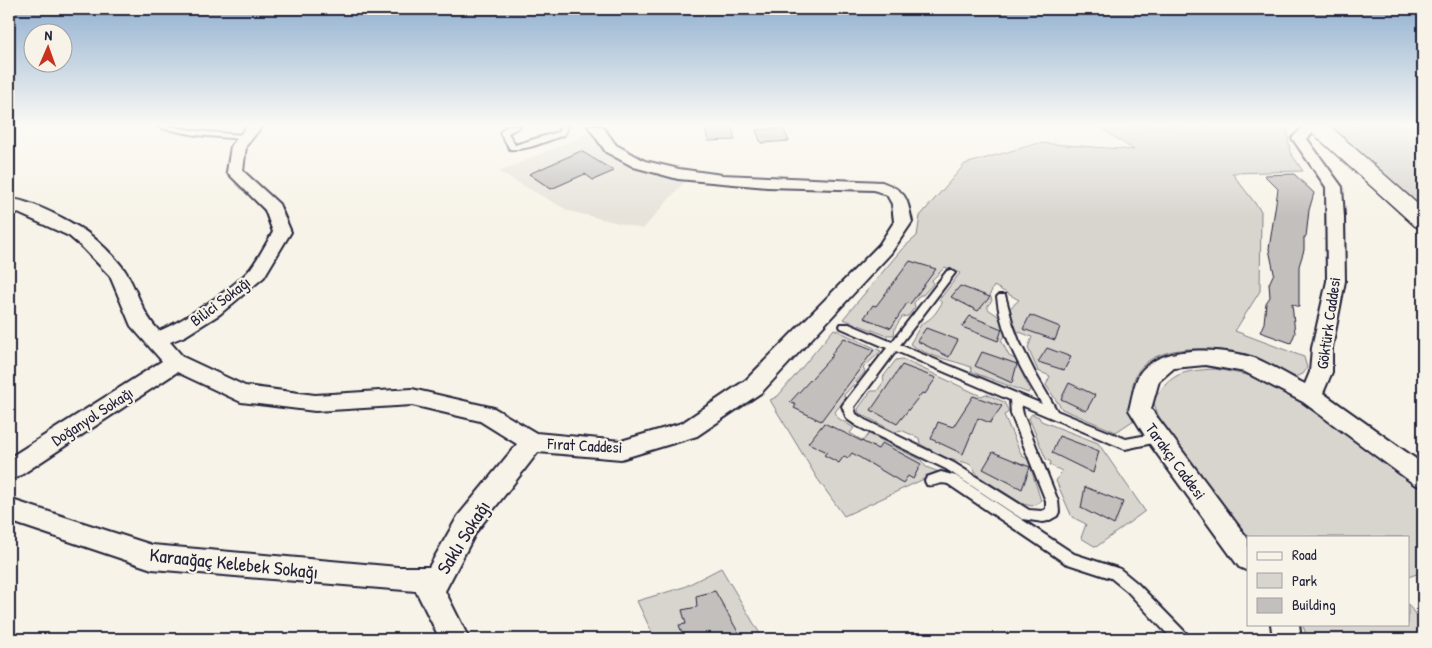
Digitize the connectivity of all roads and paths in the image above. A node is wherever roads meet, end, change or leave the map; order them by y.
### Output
1 (236, 156) edge
2 (623, 156) edge
3 (1310, 156) edge
4 (1352, 156) edge
5 (9, 204) edge
6 (1423, 221) edge
7 (950, 273) dead end
8 (1002, 297) dead end
9 (845, 326) dead end
10 (156, 340) junction
11 (894, 347) junction
12 (176, 362) junction
13 (1311, 396) junction
14 (1015, 399) junction
15 (1053, 414) junction
16 (1158, 438) junction
17 (532, 442) junction
18 (9, 470) edge
19 (1423, 477) edge
20 (931, 481) dead end
21 (9, 510) edge
22 (1247, 558) edge
23 (436, 579) junction
24 (1285, 626) edge
25 (455, 639) edge
26 (1182, 639) edge
27 (1287, 639) edge

1 - 10 street, Bilici Sokağı
2 - 17 street, Fırat Caddesi
3 - 13 street, Göktürk Caddesi
4 - 6 street
5 - 10 street, Fırat Caddesi
7 - 11 lane
8 - 15 lane
9 - 11 lane
10 - 12 street, Fırat Caddesi
11 - 14 lane
11 - 14 lane
12 - 17 street, Fırat Caddesi
12 - 18 street, Doğanyol Sokağı
13 - 16 street, Tarakçı Caddesi
13 - 19 street
14 - 15 lane
15 - 16 lane
16 - 22 street, Tarakçı Caddesi
17 - 23 street, Saklı Sokağı
20 - 26 lane
21 - 23 street, Karaağaç Kelebek Sokağı
23 - 25 street, Saklı Sokağı
24 - 27 street

